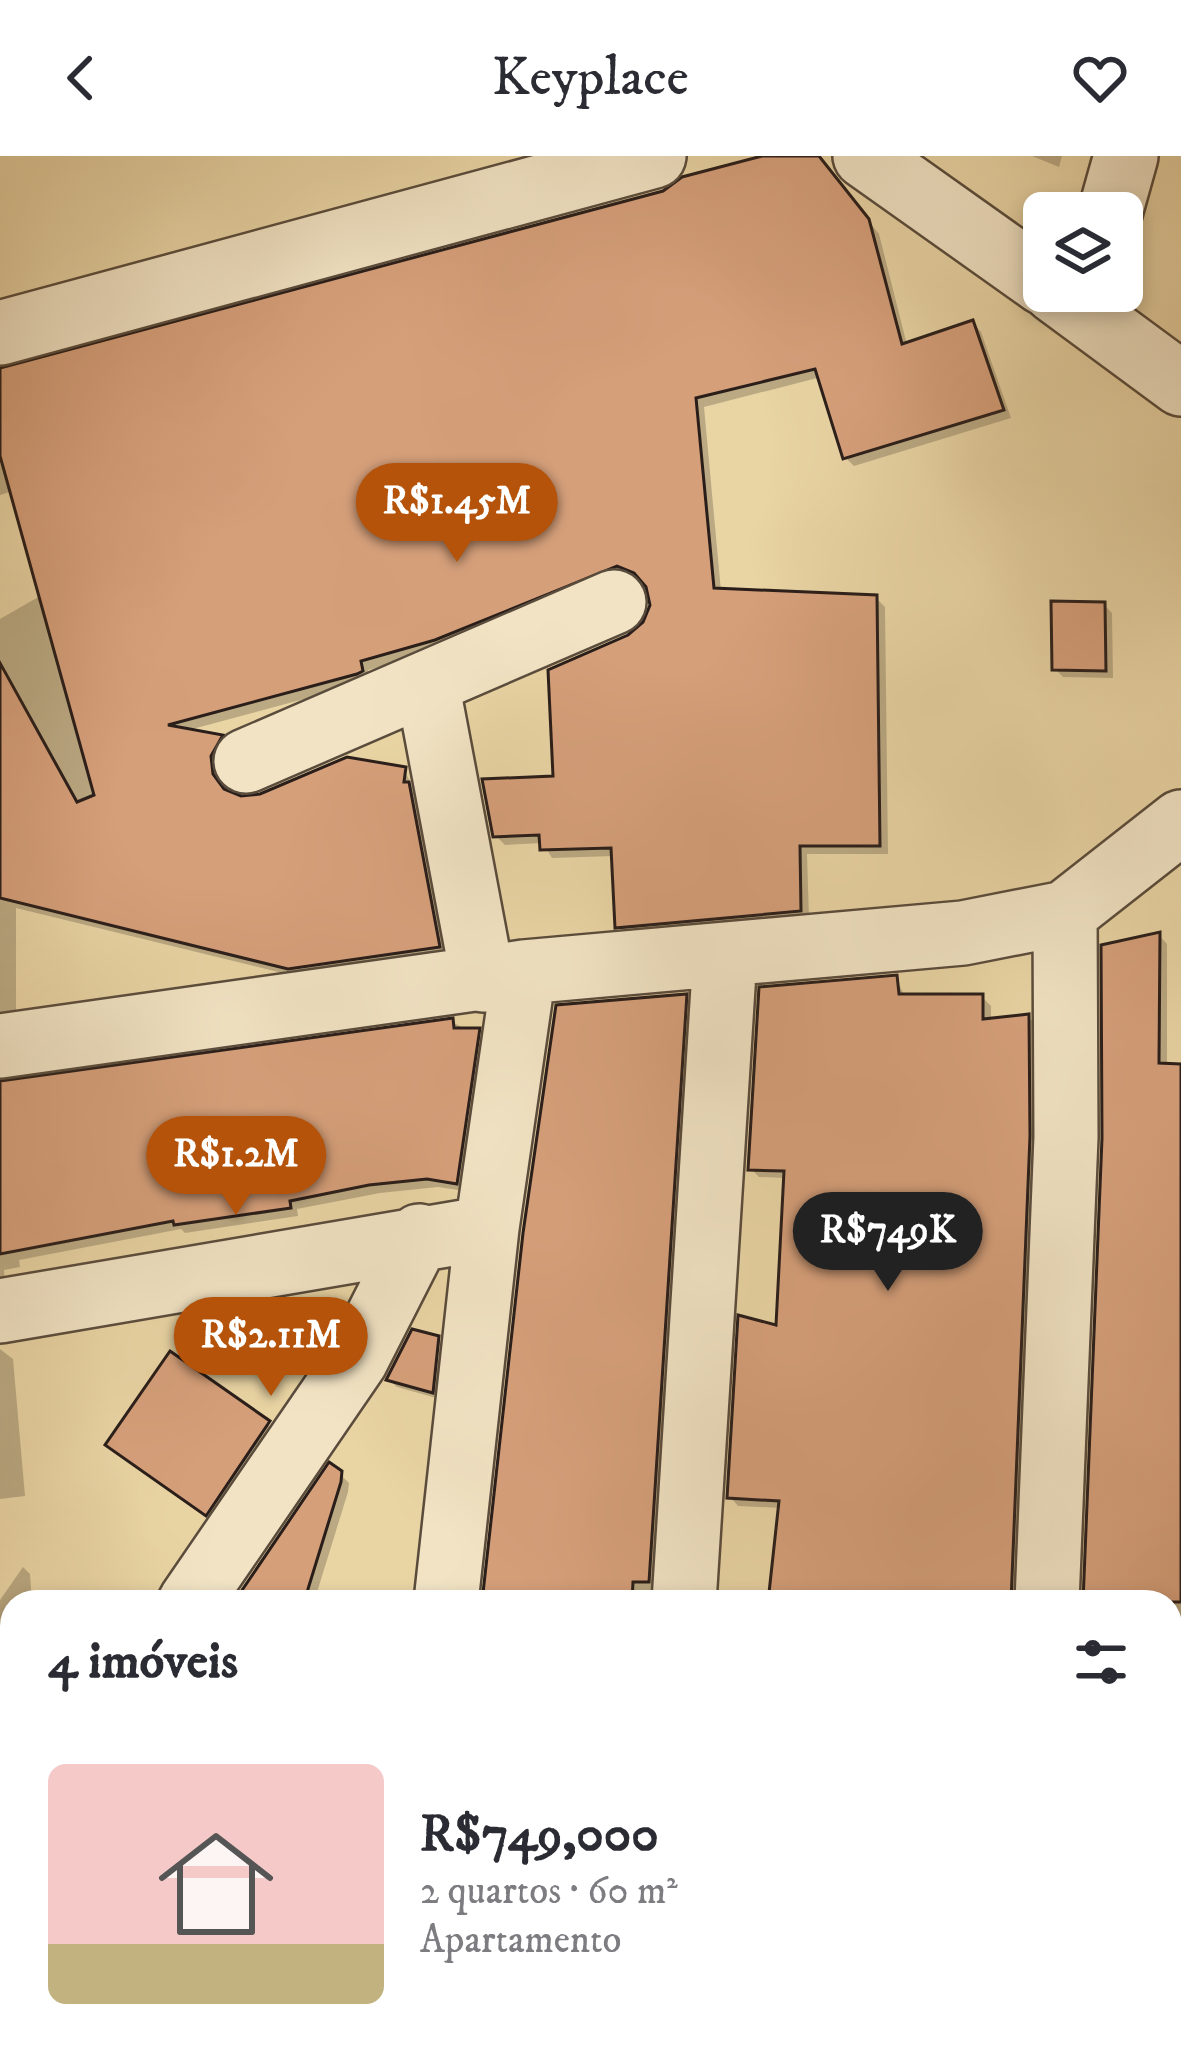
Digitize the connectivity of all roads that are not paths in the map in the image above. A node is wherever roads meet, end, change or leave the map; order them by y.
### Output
1 (654, 156) edge
2 (865, 156) edge
3 (1126, 156) edge
4 (1116, 192) edge
5 (1023, 264) edge
6 (1090, 312) edge
7 (0, 333) edge
8 (1181, 384) edge
9 (614, 602) dead end
10 (427, 682) junction
11 (246, 761) dead end
12 (1181, 822) edge
13 (1065, 913) junction
14 (725, 956) junction
15 (503, 976) junction
16 (0, 1046) edge
17 (487, 1228) junction
18 (419, 1236) junction
19 (0, 1311) edge
20 (198, 1590) edge
21 (447, 1590) edge
22 (685, 1590) edge
23 (1047, 1590) edge

1 - 7 street
2 - 5 street
3 - 4 street
6 - 8 street
9 - 10 street
10 - 11 street
10 - 15 street
12 - 13 street
13 - 14 street
13 - 23 street
14 - 15 street
14 - 22 street
15 - 16 street
15 - 17 street
17 - 18 street
17 - 21 street
18 - 19 street
18 - 20 street

